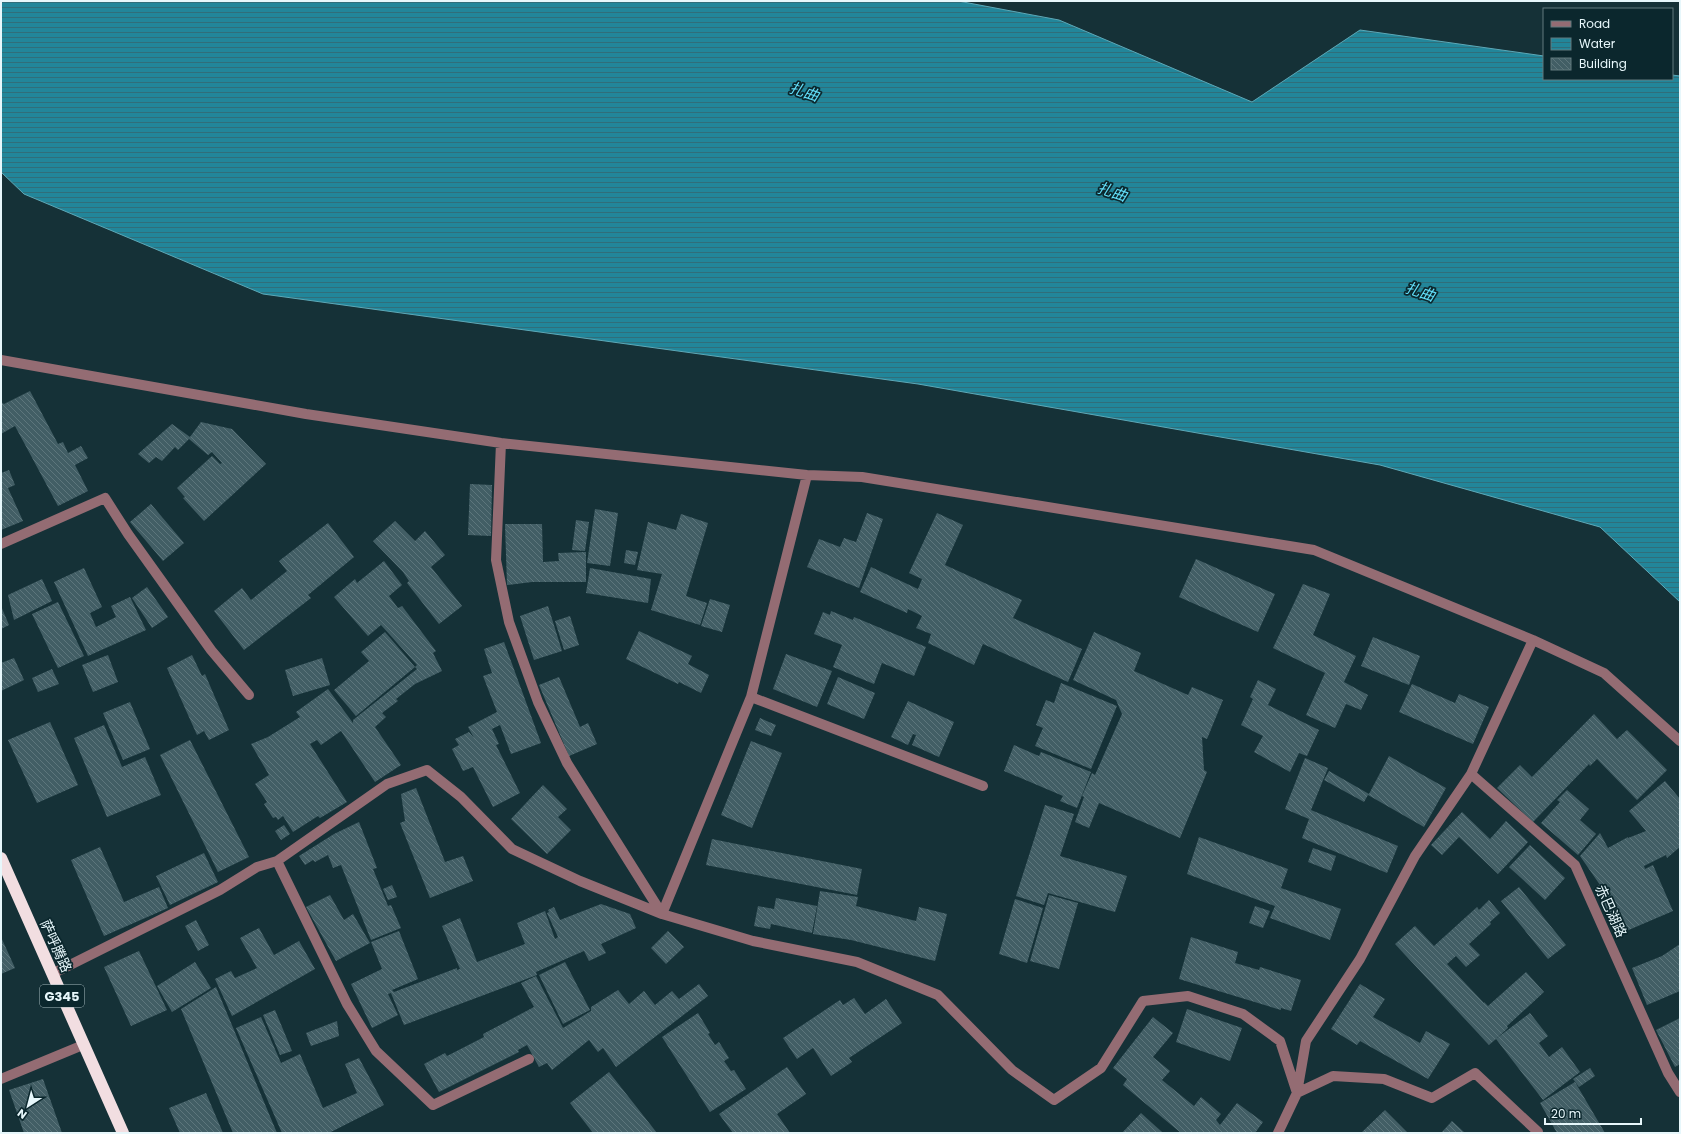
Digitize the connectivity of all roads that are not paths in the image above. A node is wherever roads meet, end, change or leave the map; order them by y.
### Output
1 (1, 360) edge
2 (501, 443) junction
3 (807, 475) junction
4 (1, 544) edge
5 (1533, 640) junction
6 (249, 695) dead end
7 (751, 697) junction
8 (1680, 741) edge
9 (1471, 774) junction
10 (983, 786) dead end
11 (1, 858) edge
12 (277, 861) junction
13 (662, 914) junction
14 (52, 974) junction
15 (83, 1045) junction
16 (529, 1059) dead end
17 (1, 1079) edge
18 (1680, 1092) edge
19 (1297, 1093) junction
20 (1538, 1132) dead end
21 (123, 1133) edge
22 (1278, 1133) edge

1 - 2 street
2 - 3 street
2 - 13 street
3 - 5 street
3 - 7 street
4 - 6 street
5 - 8 street
5 - 9 street
7 - 10 street
7 - 13 street
9 - 18 street, 赤巴湖路
9 - 19 street
11 - 14 highway, 萨呼腾路 / G345
12 - 13 street
12 - 14 street
12 - 16 street
13 - 19 street
14 - 15 highway, 萨呼腾路 / G345
15 - 17 street
15 - 21 highway, 萨呼腾路 / G345
19 - 20 street
19 - 22 street

